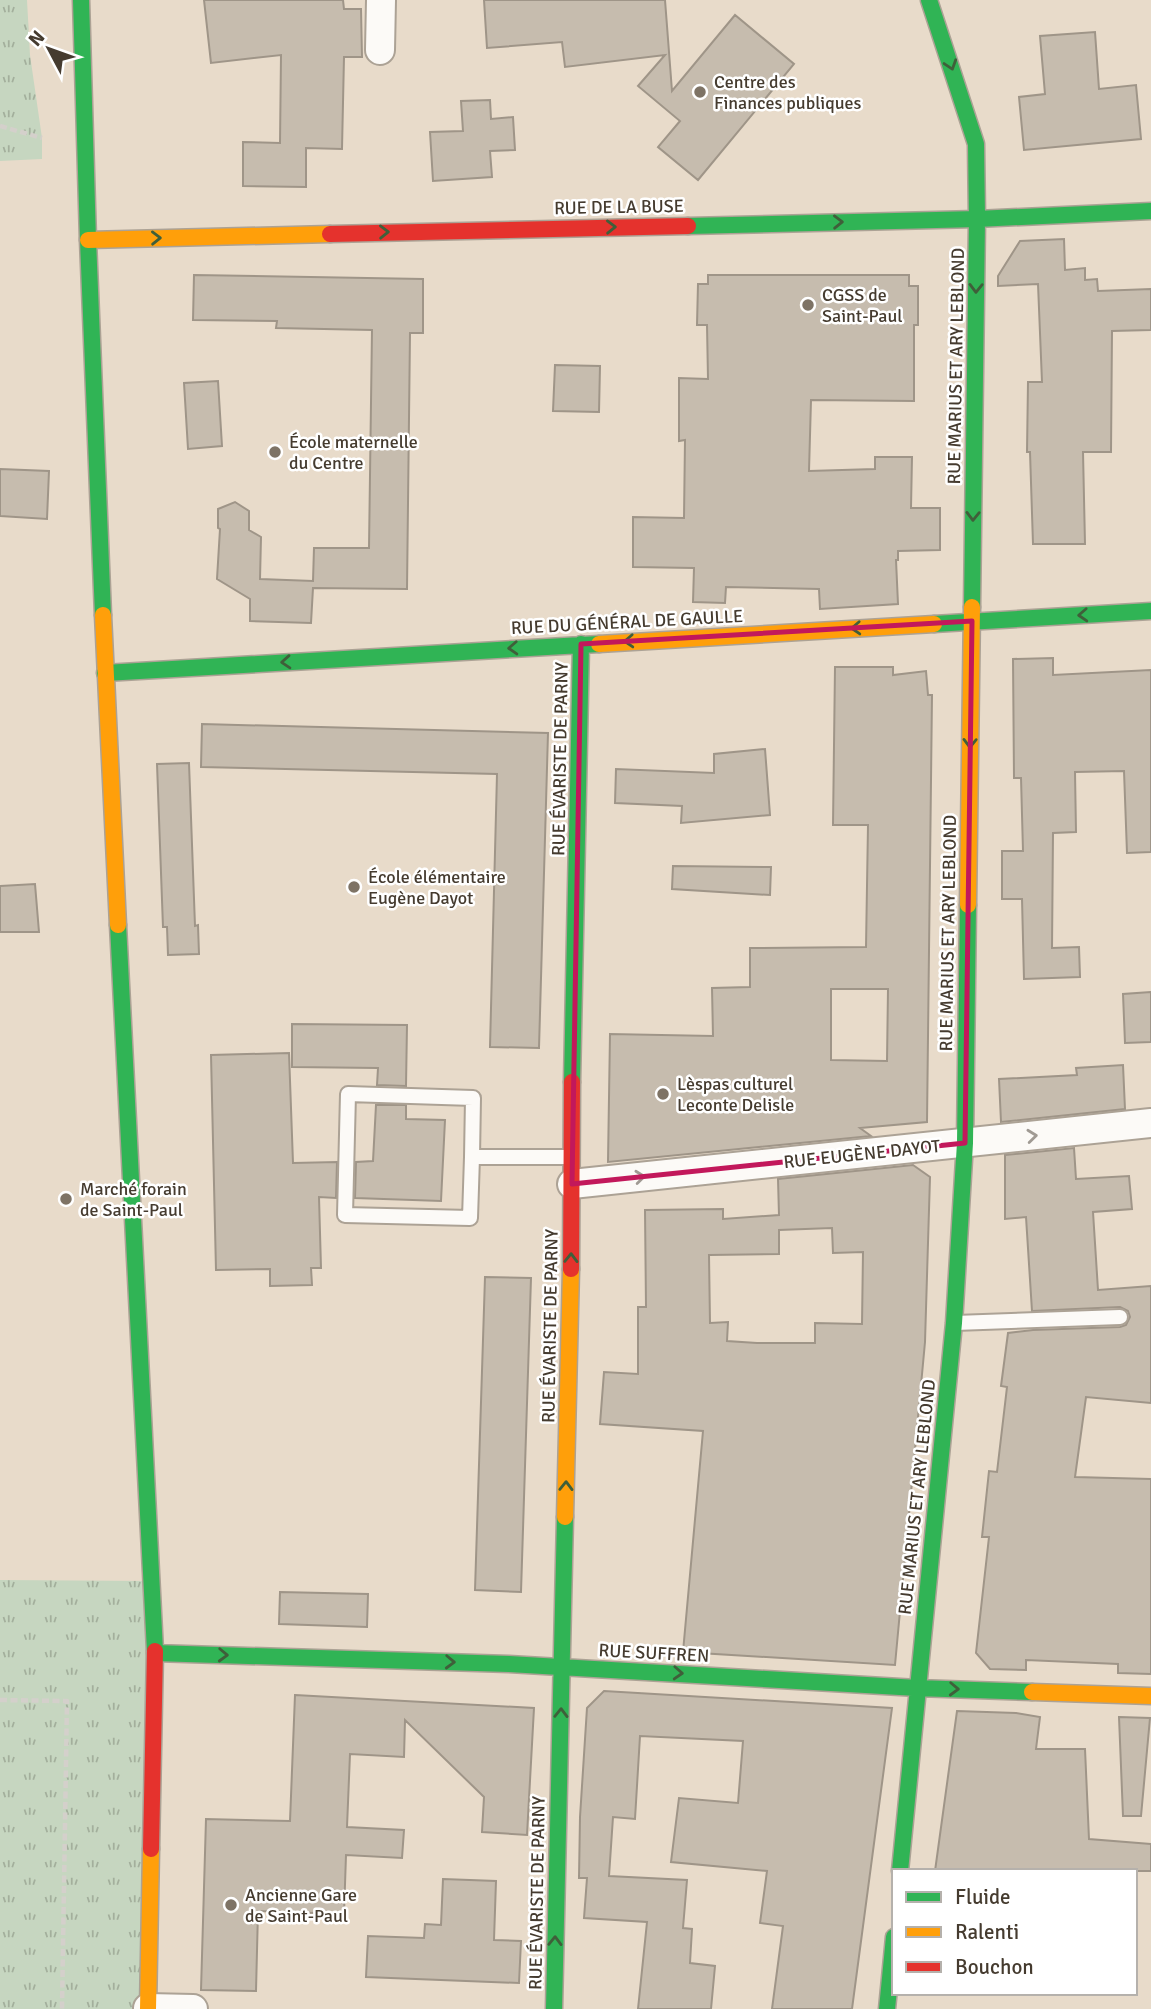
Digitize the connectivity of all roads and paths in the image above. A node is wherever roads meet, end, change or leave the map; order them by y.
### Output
1 (82, 0) edge
2 (381, 0) edge
3 (929, 0) edge
4 (380, 50) dead end
5 (0, 126) edge
6 (42, 138) dead end
7 (1151, 211) edge
8 (977, 219) junction
9 (88, 240) junction
10 (1151, 611) edge
11 (972, 621) junction
12 (582, 644) junction
13 (105, 673) junction
14 (1151, 1123) edge
15 (965, 1143) junction
16 (472, 1157) junction
17 (572, 1170) junction
18 (1120, 1317) dead end
19 (954, 1323) junction
20 (155, 1653) junction
21 (562, 1667) junction
22 (917, 1688) junction
23 (1151, 1696) edge
24 (0, 1700) edge
25 (900, 1869) edge
26 (892, 1958) edge
27 (148, 2008) edge
28 (62, 2009) edge
29 (193, 2009) edge
30 (554, 2009) edge
31 (887, 2009) edge

1 - 9 street
2 - 4 street
3 -> 8 street, RUE MARIUS ET ARY LEBLOND
5 - 6 path
7 - 8 street, RUE DE LA BUSE
9 -> 8 street, RUE DE LA BUSE
8 -> 11 street, RUE MARIUS ET ARY LEBLOND
9 - 13 street
10 -> 11 street, RUE DU GÉNÉRAL DE GAULLE
11 -> 12 street, RUE DU GÉNÉRAL DE GAULLE
11 -> 15 street, RUE MARIUS ET ARY LEBLOND
12 -> 13 street, RUE DU GÉNÉRAL DE GAULLE
12 - 17 street, RUE ÉVARISTE DE PARNY
13 - 20 street
15 -> 14 street, RUE EUGÈNE DAYOT
17 -> 15 street, RUE EUGÈNE DAYOT
15 - 19 street, RUE MARIUS ET ARY LEBLOND
16 - 16 lane
16 - 17 lane
21 -> 17 street, RUE ÉVARISTE DE PARNY
18 - 19 lane
19 - 22 street, RUE MARIUS ET ARY LEBLOND
20 -> 21 street, RUE SUFFREN
20 - 27 street
21 -> 22 street, RUE SUFFREN
30 -> 21 street, RUE ÉVARISTE DE PARNY
22 -> 23 street, RUE SUFFREN
22 - 25 street, RUE MARIUS ET ARY LEBLOND
24 - 28 path
26 - 31 street
27 - 29 street

